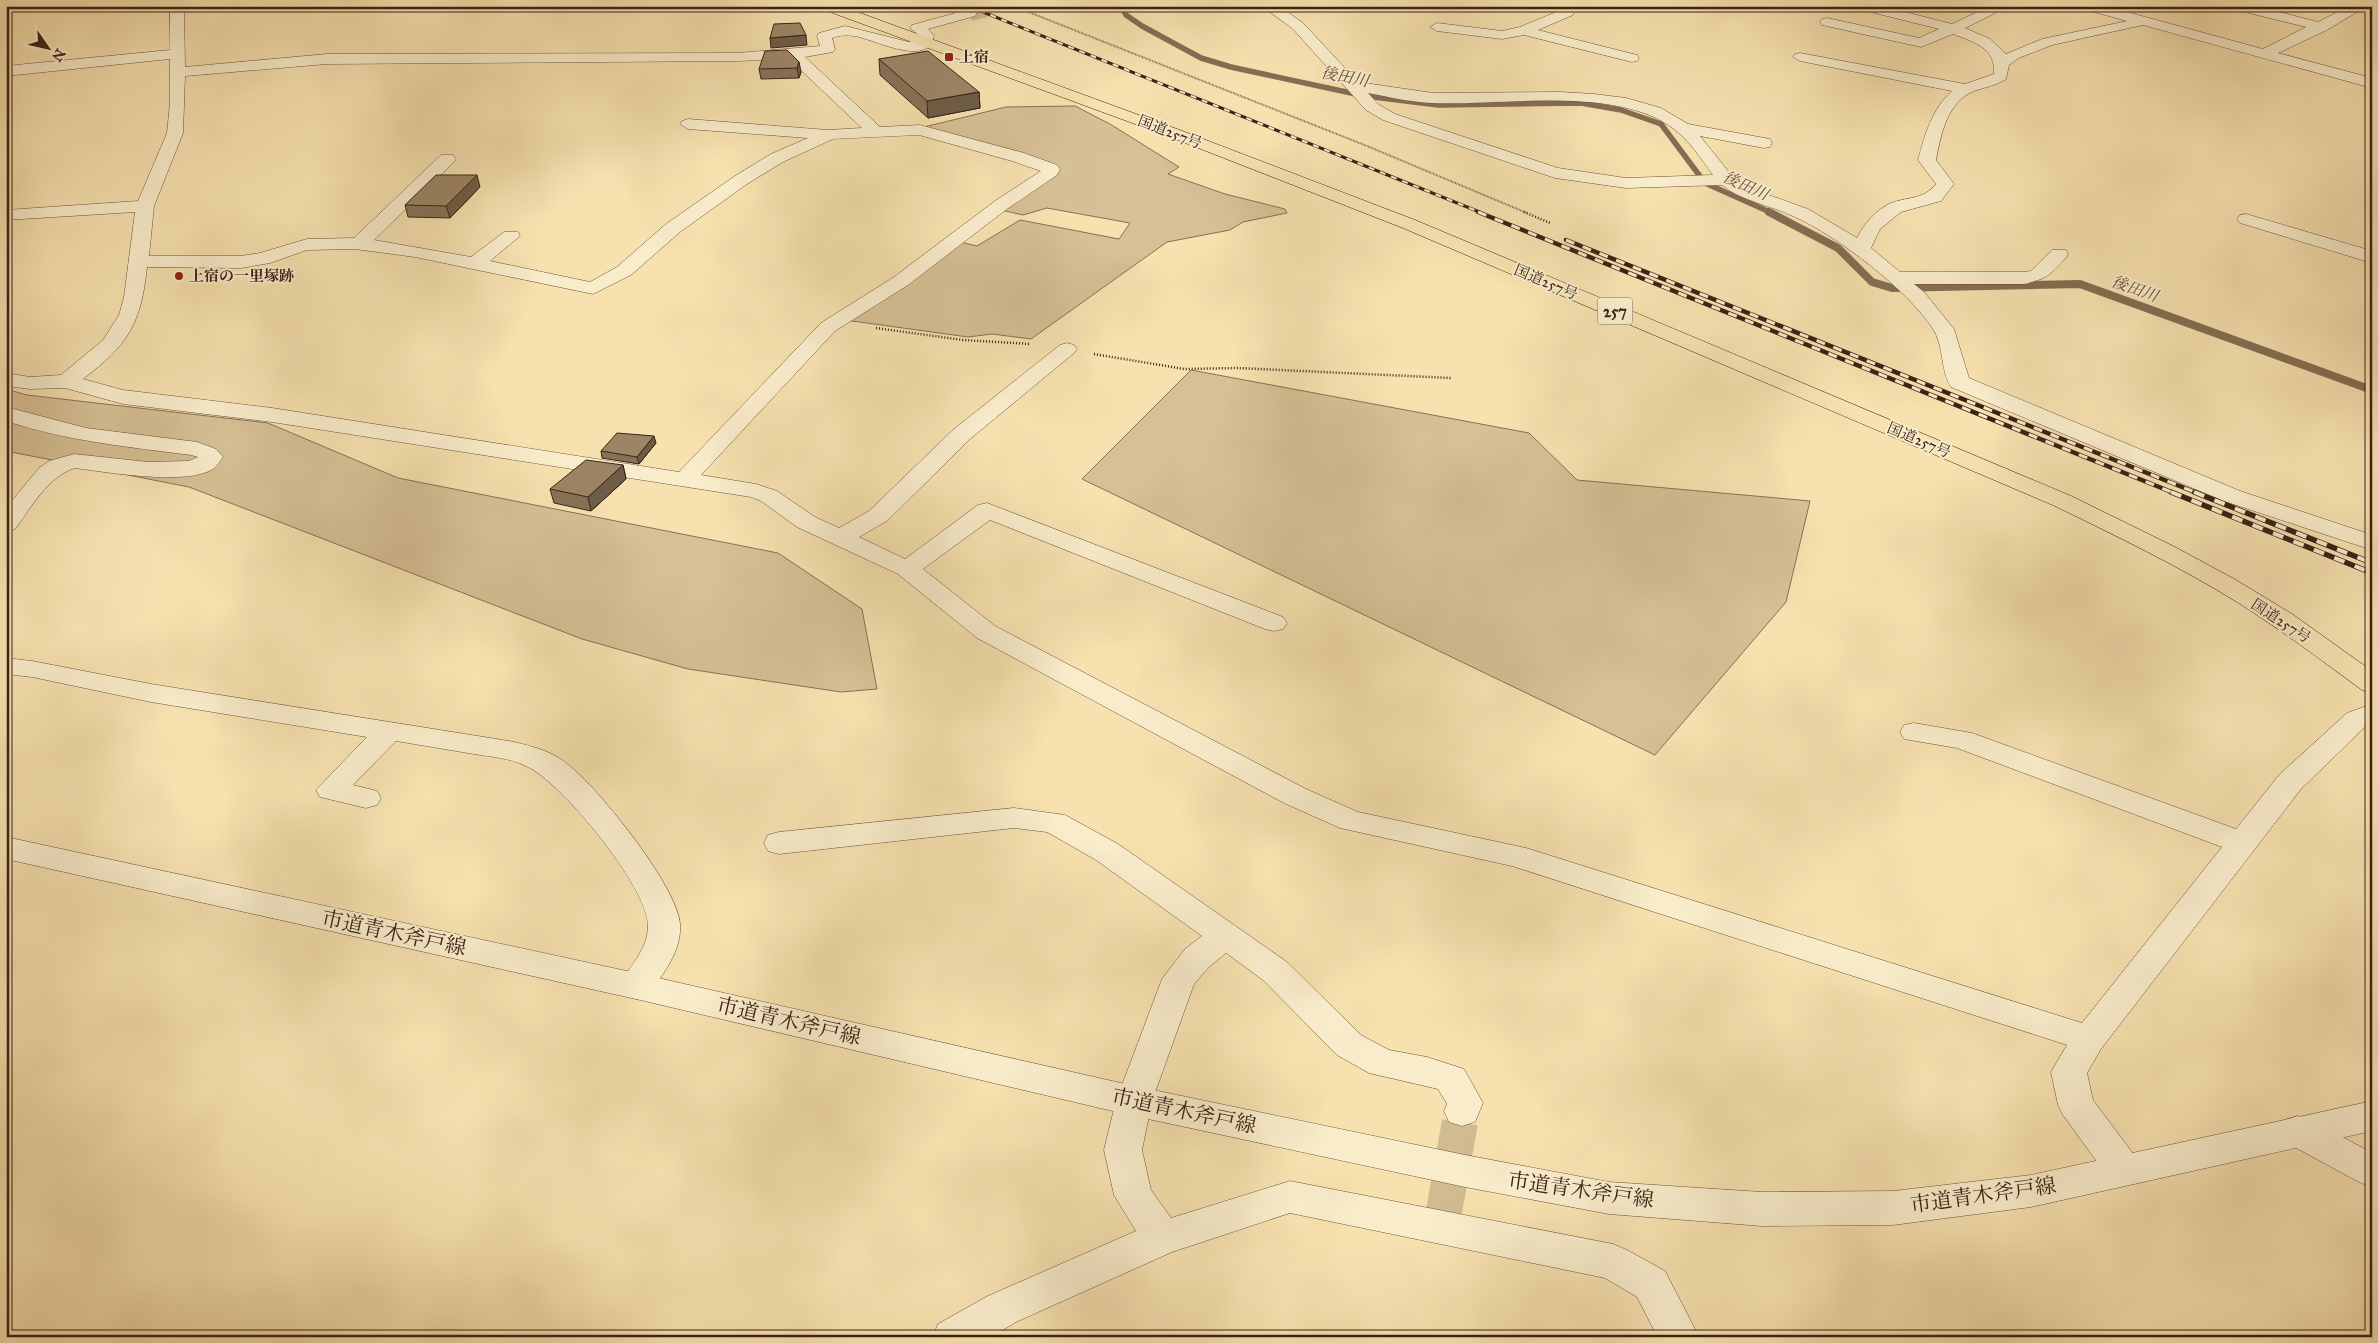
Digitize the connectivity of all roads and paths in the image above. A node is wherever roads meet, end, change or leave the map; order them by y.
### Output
1 (177, 6) edge
2 (827, 6) edge
3 (1014, 6) edge
4 (1269, 6) edge
5 (1570, 6) edge
6 (1864, 6) edge
7 (2002, 6) edge
8 (2088, 6) edge
9 (2238, 6) edge
10 (2360, 6) edge
11 (970, 13) tunnel mouth
12 (1827, 22) dead end
13 (2143, 22) junction
14 (1437, 27) dead end
15 (2322, 27) junction
16 (1953, 29) junction
17 (1524, 31) junction
18 (926, 42) junction
19 (793, 54) junction
20 (2265, 54) junction
21 (1800, 57) dead end
22 (1632, 58) dead end
23 (177, 63) junction
24 (2002, 63) junction
25 (6, 71) edge
26 (2372, 83) edge
27 (1356, 87) junction
28 (1966, 89) junction
29 (688, 124) dead end
30 (1682, 128) junction
31 (876, 132) junction
32 (830, 134) junction
33 (1764, 143) dead end
34 (447, 160) dead end
35 (1722, 180) junction
36 (145, 206) junction
37 (6, 215) edge
38 (2246, 219) dead end
39 (1550, 223) dead end
40 (511, 236) dead end
41 (359, 244) junction
42 (1861, 249) junction
43 (2058, 254) dead end
44 (2372, 257) edge
45 (138, 261) junction
46 (475, 264) junction
47 (1896, 279) junction
48 (835, 322) junction
49 (1066, 349) junction
50 (1452, 378) dead end
51 (6, 379) edge
52 (66, 381) junction
53 (6, 414) edge
54 (685, 479) junction
55 (6, 524) edge
56 (840, 538) junction
57 (2372, 544) edge
58 (907, 569) junction
59 (1274, 623) dead end
60 (6, 666) edge
61 (2372, 684) edge
62 (2372, 713) edge
63 (389, 731) junction
64 (1914, 732) dead end
65 (366, 798) dead end
66 (2243, 842) junction
67 (779, 843) dead end
68 (6, 848) edge
69 (1224, 937) junction
70 (636, 986) junction
71 (2089, 1039) junction
72 (1134, 1101) junction
73 (1462, 1111) tunnel mouth
74 (2372, 1116) edge
75 (2298, 1131) junction
76 (2124, 1170) junction
77 (2372, 1171) edge
78 (1162, 1238) junction
79 (953, 1337) edge
80 (1672, 1337) edge

1 - 23 street
2 - 18 highway, 国道257号 / 257
3 - 39 path
4 - 27 street
5 - 17 street
6 - 16 street
7 - 16 street
8 - 13 street
9 - 15 street
10 - 15 street
11 - 18 street
12 - 16 street
13 - 20 street
13 - 24 street
14 - 17 street
15 - 20 street
16 - 24 street
17 - 22 street
18 - 19 street
18 - 61 highway, 国道257号 / 257
19 - 23 street
19 - 31 street
20 - 26 street
21 - 28 street
23 - 25 street
23 - 36 street
24 - 28 street
27 - 30 street
27 - 35 street
28 - 42 street
29 - 32 street
30 - 33 street
30 - 35 street
31 - 32 street
31 - 48 street
32 - 46 street
34 - 41 street
35 - 42 street
36 - 37 street
36 - 45 street
38 - 44 street
40 - 46 street
41 - 45 street
41 - 46 street
42 - 47 street
43 - 47 street
45 - 52 street
47 - 57 street
48 - 49 path
48 - 54 street
49 - 50 path
49 - 56 street
51 - 52 street
52 - 54 street
53 - 55 street
54 - 56 street
56 - 58 street
58 - 59 street
58 - 71 street
60 - 63 street
62 - 66 street
63 - 65 street
63 - 70 street
64 - 66 street
66 - 71 street
67 - 69 street
68 - 70 street, 市道青木斧戸線
69 - 72 street
69 - 73 street
70 - 72 street, 市道青木斧戸線
71 - 76 street
72 - 76 street, 市道青木斧戸線
72 - 78 street
74 - 75 street, 市道青木斧戸線
75 - 76 street, 市道青木斧戸線
75 - 77 street
78 - 79 street
78 - 80 street

